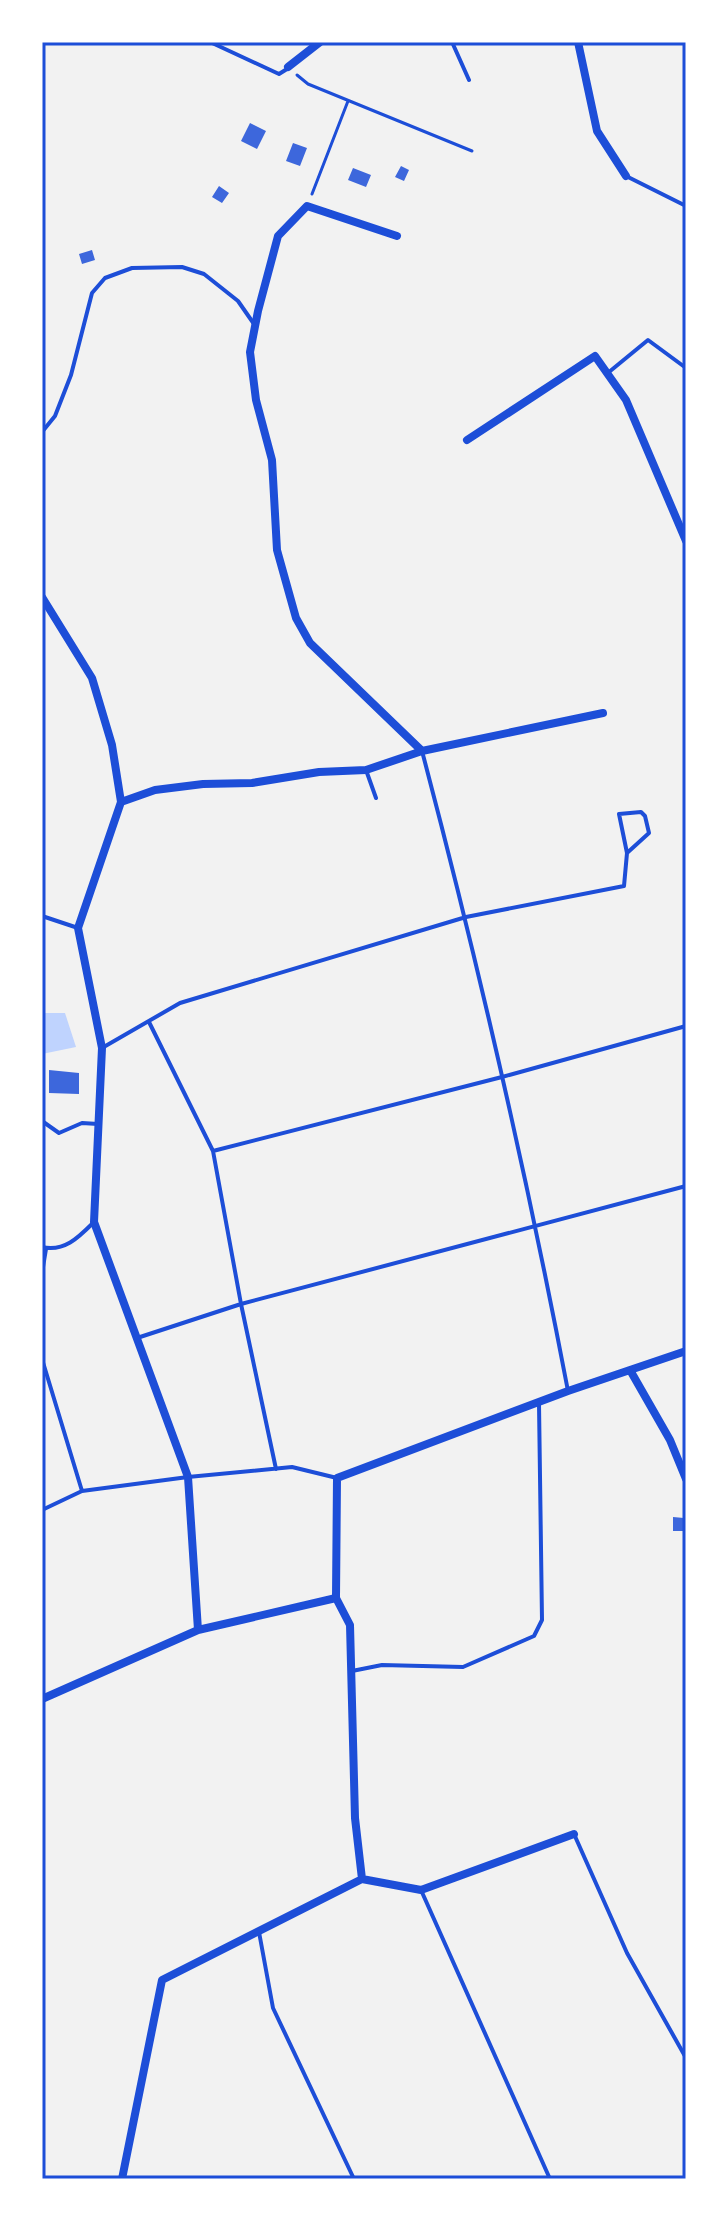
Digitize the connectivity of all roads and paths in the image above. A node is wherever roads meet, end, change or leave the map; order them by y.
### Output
1 (210, 42) edge
2 (320, 42) edge
3 (452, 42) edge
4 (578, 42) edge
5 (288, 67) junction
6 (469, 80) dead end
7 (348, 101) junction
8 (472, 151) dead end
9 (626, 176) joint
10 (307, 206) junction
11 (686, 206) edge
12 (397, 236) dead end
13 (255, 325) junction
14 (686, 368) edge
15 (607, 373) junction
16 (42, 432) edge
17 (467, 440) dead end
18 (686, 541) edge
19 (42, 597) edge
20 (603, 713) dead end
21 (422, 751) junction
22 (366, 770) junction
23 (376, 798) dead end
24 (121, 802) junction
25 (627, 853) junction
26 (42, 916) edge
27 (466, 917) junction
28 (78, 928) junction
29 (149, 1022) junction
30 (686, 1026) edge
31 (102, 1048) junction
32 (502, 1077) junction
33 (42, 1121) edge
34 (99, 1124) junction
35 (213, 1151) junction
36 (686, 1186) edge
37 (94, 1222) junction
38 (537, 1227) junction
39 (44, 1248) edge
40 (42, 1273) edge
41 (241, 1304) junction
42 (136, 1339) junction
43 (686, 1351) edge
44 (42, 1359) edge
45 (630, 1370) junction
46 (568, 1391) junction
47 (539, 1401) junction
48 (276, 1469) junction
49 (188, 1477) junction
50 (337, 1478) junction
51 (686, 1479) edge
52 (82, 1491) junction
53 (42, 1510) edge
54 (336, 1598) junction
55 (198, 1630) junction
56 (351, 1672) junction
57 (42, 1699) edge
58 (574, 1834) joint
59 (362, 1879) junction
60 (421, 1890) junction
61 (259, 1932) junction
62 (686, 2058) edge
63 (122, 2179) edge
64 (354, 2179) edge
65 (550, 2179) edge

1 - 5 lane
2 - 5 street
3 - 6 lane
4 - 9 street
5 - 7 path
7 - 8 path
7 - 10 path
9 - 11 lane
10 - 12 street
10 - 13 street
13 - 16 lane
13 - 21 street
14 - 15 lane
15 - 17 street
15 - 18 street
19 - 24 street
20 - 21 street
21 - 22 street
21 - 27 lane
22 - 23 lane
22 - 24 street
24 - 28 street
25 - 25 lane
25 - 27 lane
26 - 28 lane
27 - 29 lane
27 - 32 lane
28 - 31 street
29 - 31 lane
29 - 35 lane
30 - 32 lane
31 - 34 street
32 - 35 lane
32 - 38 lane
33 - 34 lane
34 - 37 street
35 - 41 lane
36 - 38 lane
37 - 39 lane
37 - 42 street
38 - 41 lane
38 - 46 lane
39 - 40 lane
41 - 42 lane
41 - 48 lane
42 - 49 street
43 - 45 street
44 - 52 lane
45 - 46 street
45 - 51 street
46 - 47 street
47 - 50 street
47 - 56 lane
48 - 49 lane
48 - 50 lane
49 - 52 lane
49 - 55 street
50 - 54 street
52 - 53 lane
54 - 55 street
54 - 56 street
55 - 57 street
56 - 59 street
58 - 60 street
58 - 62 lane
59 - 60 street
59 - 61 street
60 - 65 lane
61 - 63 street
61 - 64 lane

